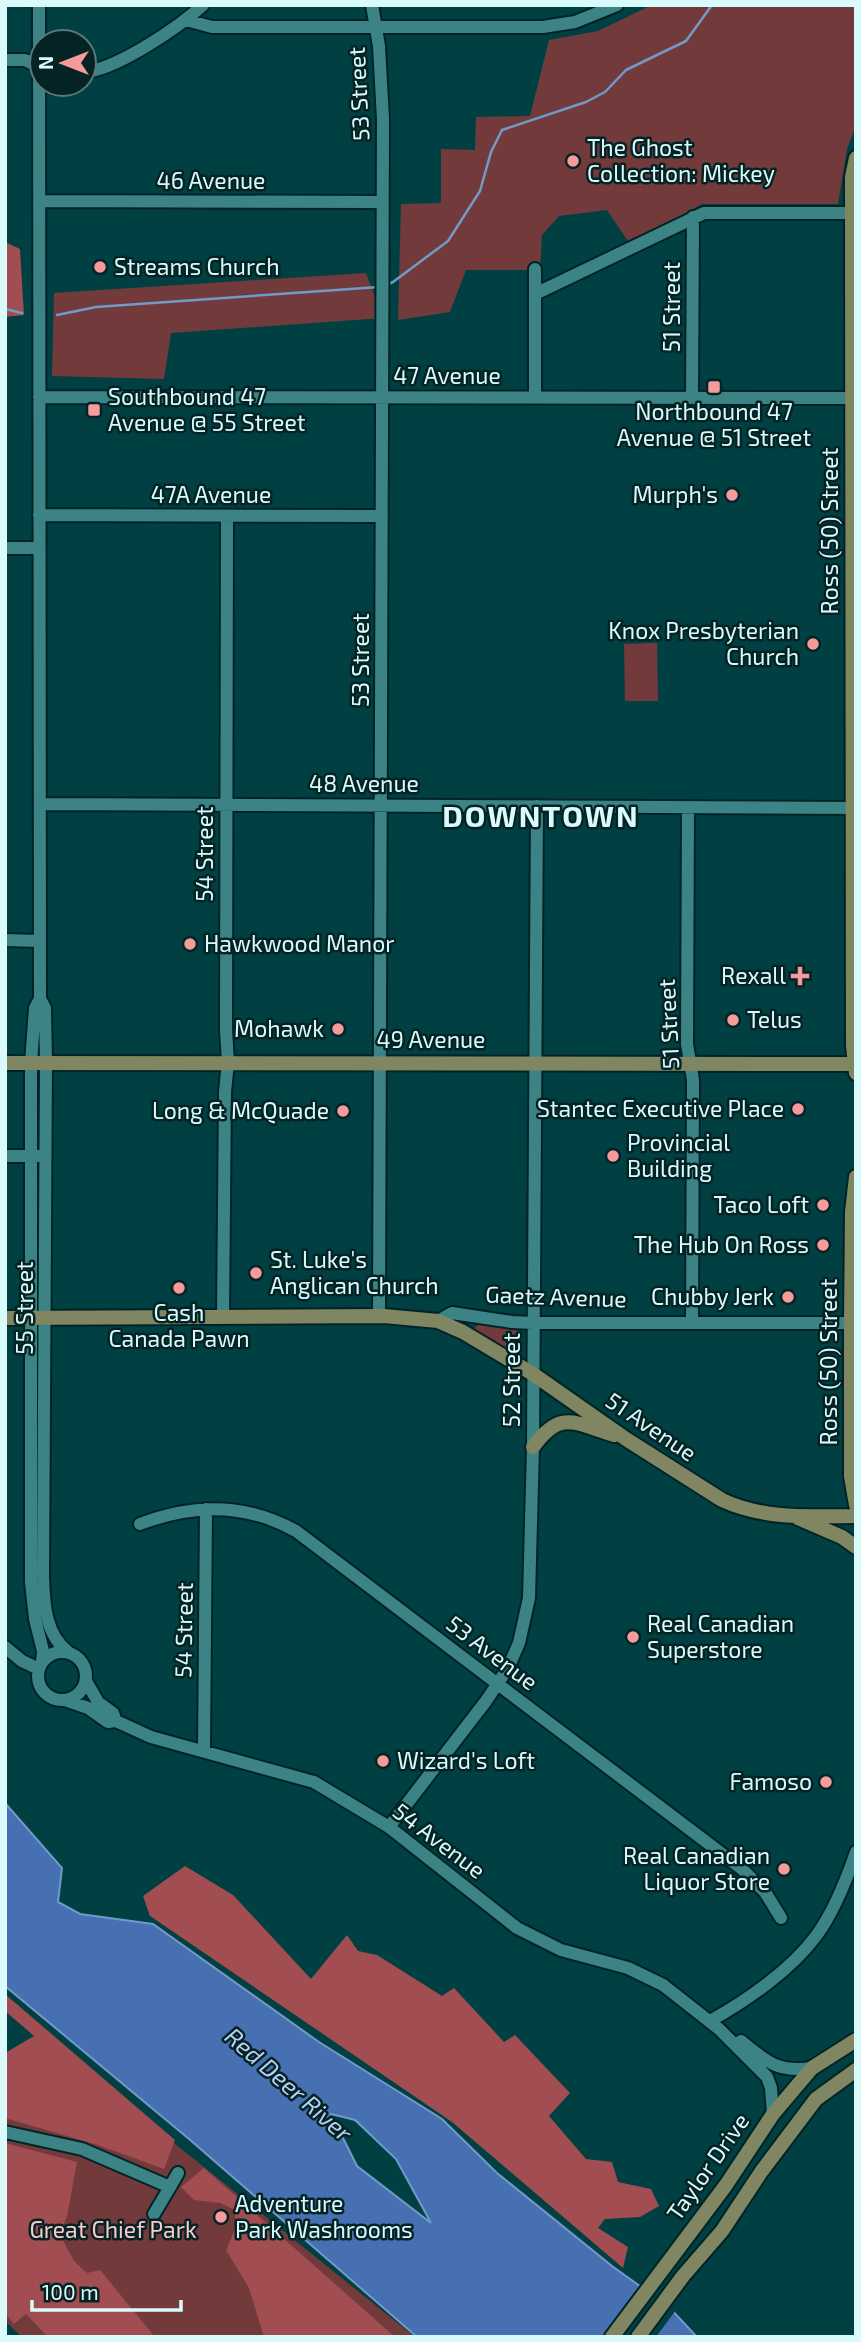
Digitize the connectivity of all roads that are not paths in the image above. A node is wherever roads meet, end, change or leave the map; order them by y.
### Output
1 (39, 5) edge
2 (203, 5) edge
3 (372, 5) edge
4 (617, 5) edge
5 (186, 20) junction
6 (376, 27) junction
7 (40, 28) edge
8 (5, 60) edge
9 (28, 61) edge
10 (98, 68) edge
11 (41, 98) edge
12 (856, 158) edge
13 (39, 201) junction
14 (383, 202) junction
15 (852, 213) junction
16 (693, 217) junction
17 (536, 269) dead end
18 (536, 294) junction
19 (39, 397) junction
20 (383, 397) junction
21 (536, 397) junction
22 (692, 397) junction
23 (854, 398) edge
24 (39, 515) junction
25 (227, 516) junction
26 (382, 516) junction
27 (5, 548) edge
28 (40, 548) junction
29 (40, 804) junction
30 (227, 804) junction
31 (381, 806) junction
32 (537, 806) junction
33 (688, 807) junction
34 (854, 808) edge
35 (5, 940) edge
36 (40, 941) junction
37 (39, 1062) junction
38 (228, 1062) junction
39 (5, 1063) edge
40 (380, 1063) junction
41 (690, 1063) junction
42 (536, 1064) junction
43 (855, 1067) edge
44 (5, 1156) edge
45 (32, 1156) junction
46 (46, 1156) junction
47 (856, 1177) edge
48 (379, 1316) junction
49 (223, 1317) junction
50 (5, 1318) edge
51 (38, 1318) junction
52 (438, 1321) junction
53 (533, 1323) junction
54 (692, 1323) junction
55 (853, 1323) edge
56 (533, 1374) junction
57 (626, 1439) junction
58 (533, 1447) junction
59 (856, 1505) edge
60 (206, 1509) junction
61 (794, 1516) junction
62 (856, 1516) edge
63 (140, 1524) dead end
64 (856, 1547) edge
65 (5, 1647) edge
66 (68, 1652) junction
67 (41, 1665) junction
68 (86, 1681) junction
69 (498, 1684) junction
70 (65, 1700) junction
71 (116, 1721) junction
72 (204, 1751) junction
73 (388, 1827) junction
74 (856, 1852) edge
75 (853, 1865) edge
76 (781, 1918) dead end
77 (714, 2025) junction
78 (856, 2040) edge
79 (812, 2068) junction
80 (856, 2070) edge
81 (773, 2114) junction
82 (5, 2133) edge
83 (178, 2173) dead end
84 (170, 2187) junction
85 (154, 2214) dead end
86 (612, 2337) edge
87 (638, 2337) edge

1 - 7 street, 55 Street
2 - 5 street
3 - 6 street, 53 Street
4 - 6 street
5 - 6 street
5 - 10 street
6 - 14 street, 53 Street
8 - 9 street
11 - 13 street, 55 Street
12 - 15 main road, Ross (50) Street
13 - 14 street, 46 Avenue
13 - 19 street, 55 Street
14 - 20 street, 53 Street
15 - 16 street
15 - 23 main road, Ross (50) Street
16 - 18 street
16 - 22 street, 51 Street
17 - 18 street
18 - 21 street
19 - 20 street, 47 Avenue
19 - 24 street, 55 Street
20 - 21 street, 47 Avenue
20 - 26 street, 53 Street
21 - 22 street, 47 Avenue
22 - 23 street, 47 Avenue
23 - 34 main road, Ross (50) Street
24 - 25 street, 47A Avenue
24 - 28 street, 55 Street
25 - 26 street, 47A Avenue
25 - 30 street, 54 Street
26 - 31 street, 53 Street
27 - 28 street
28 - 29 street, 55 Street
29 - 30 street, 48 Avenue
29 - 36 street, 55 Street
30 - 31 street, 48 Avenue
30 - 38 street, 54 Street
31 - 32 street, 48 Avenue
31 - 40 street, 53 Street
32 - 33 street, 48 Avenue
32 - 42 street, 52 Street
33 - 34 street, 48 Avenue
33 - 41 street, 51 Street
34 - 43 main road, Ross (50) Street
35 - 36 street
36 - 37 street, 55 Street
37 - 38 main road, 49 Avenue
37 - 39 main road, 49 Avenue
37 - 45 street, 55 Street
37 - 46 street, 55 Street
38 - 40 main road, 49 Avenue
38 - 49 street, 54 Street
40 - 42 main road, 49 Avenue
40 - 48 street, 53 Street
41 - 42 main road, 49 Avenue
41 - 43 main road, 49 Avenue
41 - 54 street, 51 Street
42 - 53 street, 52 Street
44 - 45 street
45 - 46 street
45 - 51 street, 55 Street
46 - 51 street, 55 Street
47 - 55 main road, Ross (50) Street
48 - 49 main road, Gaetz Avenue
48 - 52 main road, Gaetz Avenue
49 - 51 main road, Gaetz Avenue
50 - 51 main road, Gaetz Avenue
51 - 66 street, 55 Street
51 - 67 street, 55 Street
52 - 53 street, Gaetz Avenue
52 - 56 main road, 51 Avenue
53 - 54 street, Gaetz Avenue
53 - 56 street, 52 Street
54 - 55 street, Gaetz Avenue
55 - 59 main road, Ross (50) Street
56 - 57 main road, 51 Avenue
56 - 58 street, 52 Street
57 - 58 main road
57 - 61 main road, 51 Avenue
58 - 69 street, 52 Street
60 - 63 street, 53 Avenue
60 - 69 street, 53 Avenue
60 - 72 street, 54 Street
61 - 62 main road, 51 Avenue
61 - 64 main road
65 - 67 street
66 - 67 street
66 - 68 street
67 - 70 street
68 - 70 street
68 - 71 street, 54 Avenue
69 - 73 street, 52 Street
69 - 76 street, 53 Avenue
70 - 71 street, 54 Avenue
71 - 72 street, 54 Avenue
72 - 73 street, 54 Avenue
73 - 77 street, 54 Avenue
74 - 75 street
75 - 77 street
77 - 79 street
77 - 81 street
78 - 79 main road, Taylor Drive
79 - 81 main road, Taylor Drive
80 - 87 main road, Taylor Drive
81 - 86 main road, Taylor Drive
82 - 84 street
83 - 84 street
84 - 85 street

